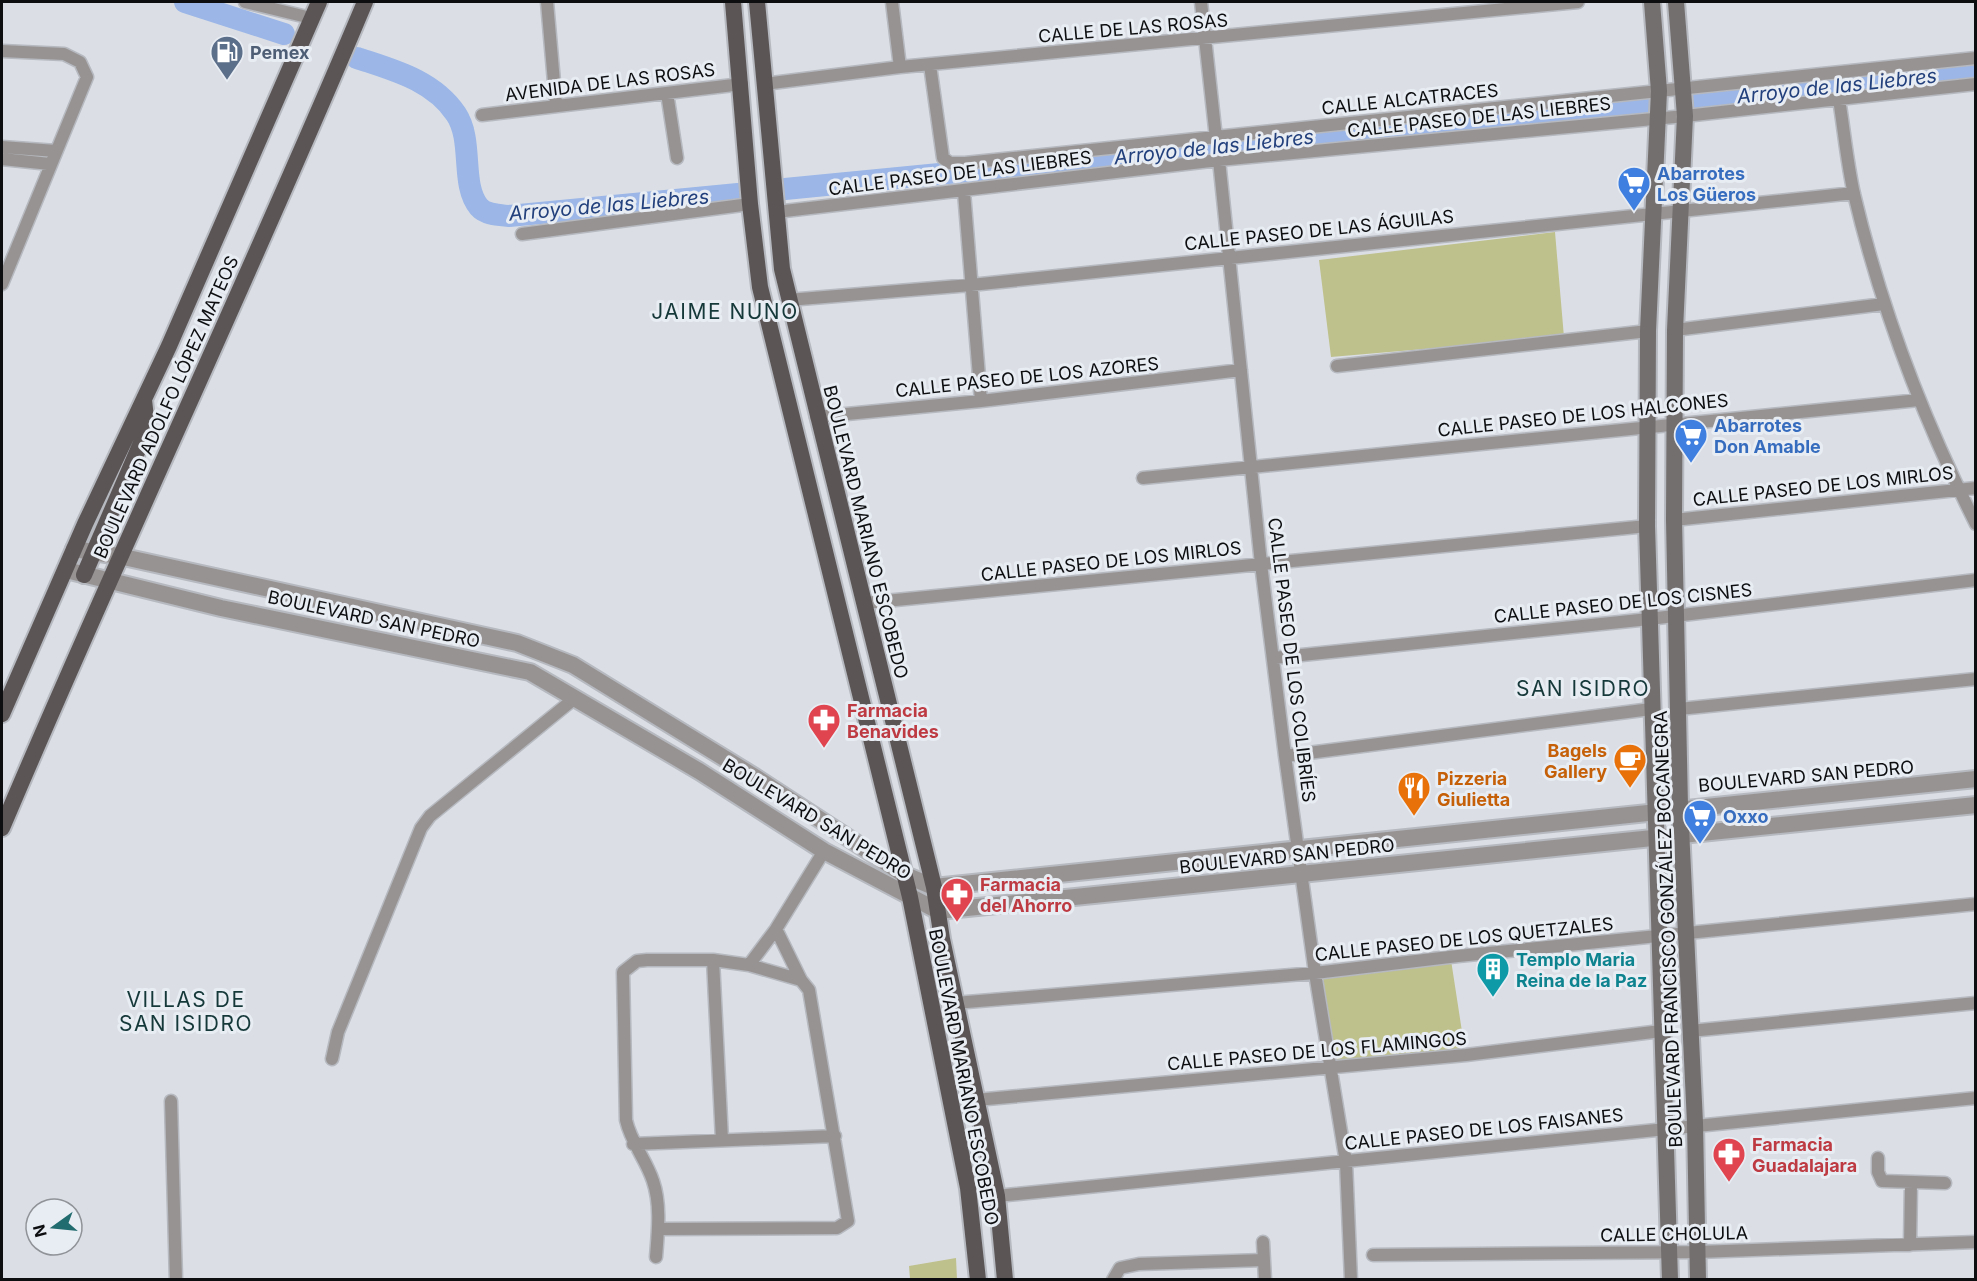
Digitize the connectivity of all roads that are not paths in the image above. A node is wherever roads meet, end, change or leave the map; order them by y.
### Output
1 (245, 2) edge
2 (319, 2) edge
3 (364, 2) edge
4 (547, 2) edge
5 (733, 2) edge
6 (757, 2) edge
7 (892, 2) edge
8 (1201, 2) edge
9 (1578, 2) edge
10 (1652, 2) edge
11 (1676, 2) edge
12 (311, 18) junction
13 (1205, 39) junction
14 (2, 51) edge
15 (1976, 58) edge
16 (930, 65) junction
17 (900, 67) junction
18 (742, 84) junction
19 (764, 84) junction
20 (1976, 84) edge
21 (1683, 88) junction
22 (1659, 91) junction
23 (667, 93) junction
24 (1839, 99) junction
25 (556, 105) junction
26 (482, 115) dead end
27 (1685, 116) junction
28 (1658, 117) junction
29 (1216, 138) junction
30 (2, 147) edge
31 (56, 152) junction
32 (677, 158) dead end
33 (2, 159) edge
34 (1219, 160) junction
35 (50, 164) junction
36 (964, 192) junction
37 (1854, 193) junction
38 (750, 204) junction
39 (776, 212) junction
40 (1679, 212) junction
41 (1652, 215) junction
42 (522, 234) dead end
43 (7, 255) edge
44 (1229, 256) junction
45 (2, 284) edge
46 (971, 285) junction
47 (788, 300) junction
48 (1884, 304) junction
49 (1675, 330) junction
50 (1648, 331) junction
51 (1337, 366) dead end
52 (1241, 370) junction
53 (144, 399) junction
54 (1919, 400) junction
55 (981, 401) junction
56 (816, 417) junction
57 (1675, 423) junction
58 (1646, 426) junction
59 (1250, 466) junction
60 (1143, 478) dead end
61 (1976, 488) edge
62 (1958, 490) junction
63 (1674, 520) junction
64 (1976, 524) edge
65 (1647, 526) junction
66 (74, 549) junction
67 (94, 551) junction
68 (119, 556) junction
69 (1261, 564) junction
70 (66, 570) junction
71 (84, 575) junction
72 (1976, 580) edge
73 (109, 582) junction
74 (865, 603) junction
75 (1678, 616) junction
76 (1648, 620) junction
77 (541, 650) junction
78 (1273, 658) junction
79 (530, 672) junction
80 (1976, 679) edge
81 (575, 698) junction
82 (1651, 709) junction
83 (1679, 709) junction
84 (2, 714) edge
85 (1285, 756) junction
86 (1976, 779) edge
87 (1976, 805) edge
88 (1680, 807) junction
89 (1654, 810) junction
90 (2, 828) edge
91 (1682, 834) junction
92 (1655, 836) junction
93 (1298, 850) junction
94 (824, 851) junction
95 (1302, 874) junction
96 (905, 875) junction
97 (934, 887) junction
98 (910, 897) junction
99 (1976, 904) edge
100 (938, 911) junction
101 (776, 928) junction
102 (1686, 934) junction
103 (1658, 936) junction
104 (713, 960) junction
105 (749, 965) junction
106 (1315, 973) junction
107 (801, 980) junction
108 (955, 1003) junction
109 (1976, 1003) edge
110 (1661, 1031) junction
111 (1690, 1031) junction
112 (332, 1059) dead end
113 (1331, 1067) junction
114 (1976, 1098) edge
115 (976, 1100) junction
116 (171, 1101) dead end
117 (1695, 1124) junction
118 (1665, 1128) junction
119 (835, 1136) junction
120 (722, 1140) junction
121 (633, 1144) junction
122 (1878, 1158) dead end
123 (1346, 1162) junction
124 (1911, 1183) junction
125 (1945, 1183) dead end
126 (997, 1196) junction
127 (658, 1229) junction
128 (1263, 1242) dead end
129 (1976, 1242) edge
130 (1910, 1245) junction
131 (1698, 1252) junction
132 (1670, 1253) junction
133 (1373, 1255) dead end
134 (656, 1257) dead end
135 (1264, 1260) junction
136 (176, 1280) edge
137 (978, 1280) edge
138 (1005, 1280) edge
139 (1113, 1280) edge
140 (1265, 1280) edge
141 (1351, 1280) edge
142 (1670, 1280) edge
143 (1698, 1280) edge

1 - 12 street
2 - 12 main road, BOULEVARD ADOLFO LÓPEZ MATEOS
3 - 68 main road, BOULEVARD ADOLFO LÓPEZ MATEOS
4 - 25 street
5 - 18 main road, BOULEVARD MARIANO ESCOBEDO
6 - 19 main road, BOULEVARD MARIANO ESCOBEDO
7 - 17 street
8 - 13 street
9 - 13 street, CALLE DE LAS ROSAS
10 - 22 main road, BOULEVARD FRANCISCO GONZÁLEZ BOCANEGRA
11 - 21 main road, BOULEVARD FRANCISCO GONZÁLEZ BOCANEGRA
12 - 53 main road, BOULEVARD ADOLFO LÓPEZ MATEOS
13 - 16 street, CALLE DE LAS ROSAS
13 - 29 street
14 - 31 street
15 - 21 street, CALLE ALCATRACES
16 - 17 street, CALLE DE LAS ROSAS
16 - 29 street, CALLE ALCATRACES
17 - 19 street, CALLE DE LAS ROSAS
18 - 23 street, AVENIDA DE LAS ROSAS
18 - 38 main road, BOULEVARD MARIANO ESCOBEDO
19 - 39 main road, BOULEVARD MARIANO ESCOBEDO
20 - 24 street, CALLE PASEO DE LAS LIEBRES
21 - 22 street, CALLE ALCATRACES
21 - 27 main road, BOULEVARD FRANCISCO GONZÁLEZ BOCANEGRA
22 - 28 main road, BOULEVARD FRANCISCO GONZÁLEZ BOCANEGRA
22 - 29 street, CALLE ALCATRACES
23 - 25 street, AVENIDA DE LAS ROSAS
23 - 32 street
24 - 27 street, CALLE PASEO DE LAS LIEBRES
24 - 37 street
25 - 26 street, AVENIDA DE LAS ROSAS
27 - 28 street, CALLE PASEO DE LAS LIEBRES
27 - 40 main road, BOULEVARD FRANCISCO GONZÁLEZ BOCANEGRA
28 - 34 street, CALLE PASEO DE LAS LIEBRES
28 - 41 main road, BOULEVARD FRANCISCO GONZÁLEZ BOCANEGRA
30 - 31 street
31 - 35 street
33 - 35 street
34 - 36 street, CALLE PASEO DE LAS LIEBRES
34 - 44 street, CALLE PASEO DE LOS COLIBRÍES
35 - 43 street
36 - 39 street, CALLE PASEO DE LAS LIEBRES
36 - 46 street
37 - 40 street, CALLE PASEO DE LAS ÁGUILAS
37 - 48 street
38 - 42 street
38 - 96 main road, BOULEVARD MARIANO ESCOBEDO
39 - 47 main road, BOULEVARD MARIANO ESCOBEDO
40 - 41 street, CALLE PASEO DE LAS ÁGUILAS
40 - 49 main road, BOULEVARD FRANCISCO GONZÁLEZ BOCANEGRA
41 - 44 street, CALLE PASEO DE LAS ÁGUILAS
41 - 50 main road, BOULEVARD FRANCISCO GONZÁLEZ BOCANEGRA
43 - 45 street
44 - 46 street, CALLE PASEO DE LAS ÁGUILAS
44 - 52 street, CALLE PASEO DE LOS COLIBRÍES
46 - 47 street, CALLE PASEO DE LAS ÁGUILAS
46 - 55 street
47 - 56 main road, BOULEVARD MARIANO ESCOBEDO
48 - 49 street
48 - 54 street
49 - 57 main road, BOULEVARD FRANCISCO GONZÁLEZ BOCANEGRA
50 - 51 street
50 - 58 main road, BOULEVARD FRANCISCO GONZÁLEZ BOCANEGRA
52 - 55 street, CALLE PASEO DE LOS AZORES
52 - 59 street, CALLE PASEO DE LOS COLIBRÍES
53 - 66 main road, BOULEVARD ADOLFO LÓPEZ MATEOS
53 - 67 main road
54 - 57 street, CALLE PASEO DE LOS HALCONES
54 - 62 street
55 - 56 street, CALLE PASEO DE LOS AZORES
56 - 74 main road, BOULEVARD MARIANO ESCOBEDO
57 - 58 street, CALLE PASEO DE LOS HALCONES
57 - 63 main road, BOULEVARD FRANCISCO GONZÁLEZ BOCANEGRA
58 - 59 street, CALLE PASEO DE LOS HALCONES
58 - 65 main road, BOULEVARD FRANCISCO GONZÁLEZ BOCANEGRA
59 - 60 street, CALLE PASEO DE LOS HALCONES
59 - 69 street, CALLE PASEO DE LOS COLIBRÍES
61 - 62 street, CALLE PASEO DE LOS MIRLOS
62 - 63 street, CALLE PASEO DE LOS MIRLOS
62 - 64 street
63 - 75 main road, BOULEVARD FRANCISCO GONZÁLEZ BOCANEGRA
65 - 69 street, CALLE PASEO DE LOS MIRLOS
65 - 76 main road, BOULEVARD FRANCISCO GONZÁLEZ BOCANEGRA
66 - 67 street
66 - 70 main road, BOULEVARD ADOLFO LÓPEZ MATEOS
67 - 68 street
67 - 71 main road
68 - 73 main road, BOULEVARD ADOLFO LÓPEZ MATEOS
68 - 77 street, BOULEVARD SAN PEDRO
69 - 74 street, CALLE PASEO DE LOS MIRLOS
69 - 78 street, CALLE PASEO DE LOS COLIBRÍES
70 - 71 street, BOULEVARD SAN PEDRO
70 - 84 main road, BOULEVARD ADOLFO LÓPEZ MATEOS
71 - 73 street, BOULEVARD SAN PEDRO
72 - 75 street, CALLE PASEO DE LOS CISNES
73 - 79 street, BOULEVARD SAN PEDRO
73 - 90 main road, BOULEVARD ADOLFO LÓPEZ MATEOS
74 - 97 main road, BOULEVARD MARIANO ESCOBEDO
75 - 76 street, CALLE PASEO DE LOS CISNES
75 - 83 main road, BOULEVARD FRANCISCO GONZÁLEZ BOCANEGRA
76 - 78 street, CALLE PASEO DE LOS CISNES
76 - 82 main road, BOULEVARD FRANCISCO GONZÁLEZ BOCANEGRA
77 - 79 street
77 - 96 street, BOULEVARD SAN PEDRO
78 - 85 street, CALLE PASEO DE LOS COLIBRÍES
79 - 81 street, BOULEVARD SAN PEDRO
80 - 83 street
81 - 94 street, BOULEVARD SAN PEDRO
81 - 112 street
82 - 85 street
82 - 89 main road, BOULEVARD FRANCISCO GONZÁLEZ BOCANEGRA
83 - 88 main road, BOULEVARD FRANCISCO GONZÁLEZ BOCANEGRA
85 - 93 street, CALLE PASEO DE LOS COLIBRÍES
86 - 88 street, BOULEVARD SAN PEDRO
87 - 91 street, BOULEVARD SAN PEDRO
88 - 89 street, BOULEVARD SAN PEDRO
88 - 91 main road, BOULEVARD FRANCISCO GONZÁLEZ BOCANEGRA
89 - 92 main road, BOULEVARD FRANCISCO GONZÁLEZ BOCANEGRA
89 - 93 street, BOULEVARD SAN PEDRO
91 - 92 street, BOULEVARD SAN PEDRO
91 - 102 main road, BOULEVARD FRANCISCO GONZÁLEZ BOCANEGRA
92 - 95 street, BOULEVARD SAN PEDRO
92 - 103 main road, BOULEVARD FRANCISCO GONZÁLEZ BOCANEGRA
93 - 95 street, CALLE PASEO DE LOS COLIBRÍES
93 - 97 street, BOULEVARD SAN PEDRO
94 - 98 street, BOULEVARD SAN PEDRO
94 - 101 street
95 - 100 street, BOULEVARD SAN PEDRO
95 - 106 street, CALLE PASEO DE LOS COLIBRÍES
96 - 97 street, BOULEVARD SAN PEDRO
96 - 98 main road, BOULEVARD MARIANO ESCOBEDO
97 - 100 main road, BOULEVARD MARIANO ESCOBEDO
98 - 100 street, BOULEVARD SAN PEDRO
98 - 137 main road, BOULEVARD MARIANO ESCOBEDO
99 - 102 street, CALLE PASEO DE LOS QUETZALES
100 - 108 main road, BOULEVARD MARIANO ESCOBEDO
101 - 105 street
101 - 107 street
102 - 103 street, CALLE PASEO DE LOS QUETZALES
102 - 111 main road, BOULEVARD FRANCISCO GONZÁLEZ BOCANEGRA
103 - 106 street, CALLE PASEO DE LOS QUETZALES
103 - 110 main road, BOULEVARD FRANCISCO GONZÁLEZ BOCANEGRA
104 - 105 street
104 - 120 street
104 - 121 street
105 - 107 street
106 - 108 street, CALLE PASEO DE LOS QUETZALES
106 - 113 street, CALLE PASEO DE LOS COLIBRÍES
107 - 119 street
108 - 115 main road, BOULEVARD MARIANO ESCOBEDO
109 - 111 street
110 - 113 street, CALLE PASEO DE LOS FLAMINGOS
110 - 118 main road, BOULEVARD FRANCISCO GONZÁLEZ BOCANEGRA
111 - 117 main road, BOULEVARD FRANCISCO GONZÁLEZ BOCANEGRA
113 - 115 street, CALLE PASEO DE LOS FLAMINGOS
113 - 123 street, CALLE PASEO DE LOS COLIBRÍES
114 - 117 street, CALLE PASEO DE LOS FAISANES
115 - 126 main road, BOULEVARD MARIANO ESCOBEDO
116 - 136 street
117 - 118 street, CALLE PASEO DE LOS FAISANES
117 - 131 main road, BOULEVARD FRANCISCO GONZÁLEZ BOCANEGRA
118 - 123 street, CALLE PASEO DE LOS FAISANES
118 - 132 main road, BOULEVARD FRANCISCO GONZÁLEZ BOCANEGRA
119 - 120 street
119 - 127 street
120 - 121 street
121 - 127 street
122 - 124 street
123 - 126 street, CALLE PASEO DE LOS FAISANES
123 - 141 street, CALLE PASEO DE LOS COLIBRÍES
124 - 125 street
124 - 130 street
126 - 138 main road, BOULEVARD MARIANO ESCOBEDO
127 - 134 street
128 - 135 street
129 - 130 street, CALLE CHOLULA
130 - 131 street, CALLE CHOLULA
131 - 132 street, CALLE CHOLULA
131 - 143 main road, BOULEVARD FRANCISCO GONZÁLEZ BOCANEGRA
132 - 133 street, CALLE CHOLULA
132 - 142 main road, BOULEVARD FRANCISCO GONZÁLEZ BOCANEGRA
135 - 139 street
135 - 140 street

